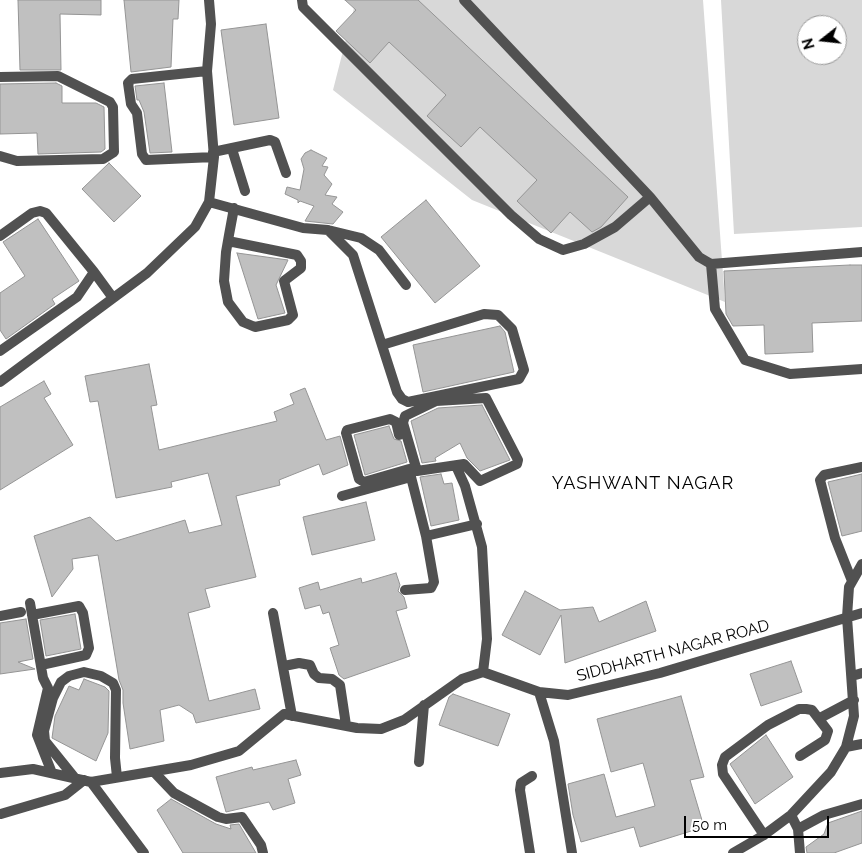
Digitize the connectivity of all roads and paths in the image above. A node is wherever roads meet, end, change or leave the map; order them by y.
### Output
1 (209, 0) edge
2 (302, 0) edge
3 (464, 0) edge
4 (207, 70) junction
5 (0, 77) edge
6 (232, 149) junction
7 (213, 155) junction
8 (0, 156) edge
9 (286, 173) dead end
10 (245, 191) dead end
11 (650, 197) junction
12 (209, 202) junction
13 (234, 208) junction
14 (328, 230) junction
15 (0, 236) edge
16 (228, 241) junction
17 (862, 252) edge
18 (711, 264) junction
19 (94, 272) junction
20 (406, 285) dead end
21 (114, 298) junction
22 (382, 345) junction
23 (0, 351) edge
24 (862, 369) edge
25 (0, 382) edge
26 (456, 466) junction
27 (862, 467) edge
28 (410, 473) junction
29 (478, 481) junction
30 (342, 496) dead end
31 (470, 500) junction
32 (477, 524) junction
33 (426, 536) junction
34 (862, 564) edge
35 (852, 582) junction
36 (405, 590) dead end
37 (30, 603) dead end
38 (21, 612) dead end
39 (273, 613) dead end
40 (862, 613) edge
41 (32, 614) junction
42 (0, 616) edge
43 (847, 617) junction
44 (41, 665) junction
45 (284, 666) junction
46 (483, 672) junction
47 (857, 674) edge
48 (539, 692) junction
49 (854, 700) junction
50 (424, 705) junction
51 (292, 716) junction
52 (820, 718) junction
53 (346, 725) junction
54 (862, 744) edge
55 (846, 748) junction
56 (800, 756) dead end
57 (419, 762) dead end
58 (154, 772) junction
59 (52, 773) junction
60 (0, 774) edge
61 (532, 776) dead end
62 (117, 777) junction
63 (83, 780) junction
64 (862, 804) edge
65 (2, 814) dead end
66 (791, 815) junction
67 (798, 829) junction
68 (764, 835) junction
69 (144, 853) edge
70 (263, 853) edge
71 (530, 853) edge
72 (572, 853) edge
73 (733, 853) edge
74 (800, 853) edge

1 - 4 street
2 - 11 street
3 - 11 street
4 - 7 street
4 - 7 street
5 - 8 street
6 - 7 street
6 - 9 street
6 - 10 street
7 - 12 street
11 - 18 street
12 - 13 street
12 - 21 street
13 - 14 street
13 - 16 street
14 - 20 street
14 - 22 street
15 - 19 street
16 - 16 street
17 - 18 street
18 - 24 street
19 - 21 street
19 - 23 street
21 - 25 street
22 - 22 street
26 - 29 street
26 - 29 street
26 - 31 street
27 - 35 street
28 - 28 street
28 - 30 street
28 - 33 street
29 - 31 street
31 - 32 street
32 - 33 street
32 - 46 street
33 - 36 street
34 - 35 street
35 - 43 street
37 - 41 street
38 - 42 street
39 - 45 street
40 - 43 street, SIDDHARTH NAGAR ROAD
41 - 44 street
41 - 44 street
43 - 47 street
43 - 48 street, SIDDHARTH NAGAR ROAD
44 - 59 street
45 - 51 street
45 - 53 street
46 - 48 street, SIDDHARTH NAGAR ROAD
46 - 50 street
47 - 49 street
48 - 72 street
49 - 52 street
49 - 55 street
50 - 53 street
50 - 57 street
51 - 53 street
51 - 58 street
52 - 56 street
52 - 68 street
54 - 55 street
55 - 66 street
58 - 62 street
58 - 70 street
59 - 60 street
59 - 63 street
61 - 71 street
62 - 63 street
62 - 63 street
63 - 65 street
63 - 69 street
64 - 67 street
66 - 67 street
66 - 68 street
67 - 74 street
68 - 73 street

